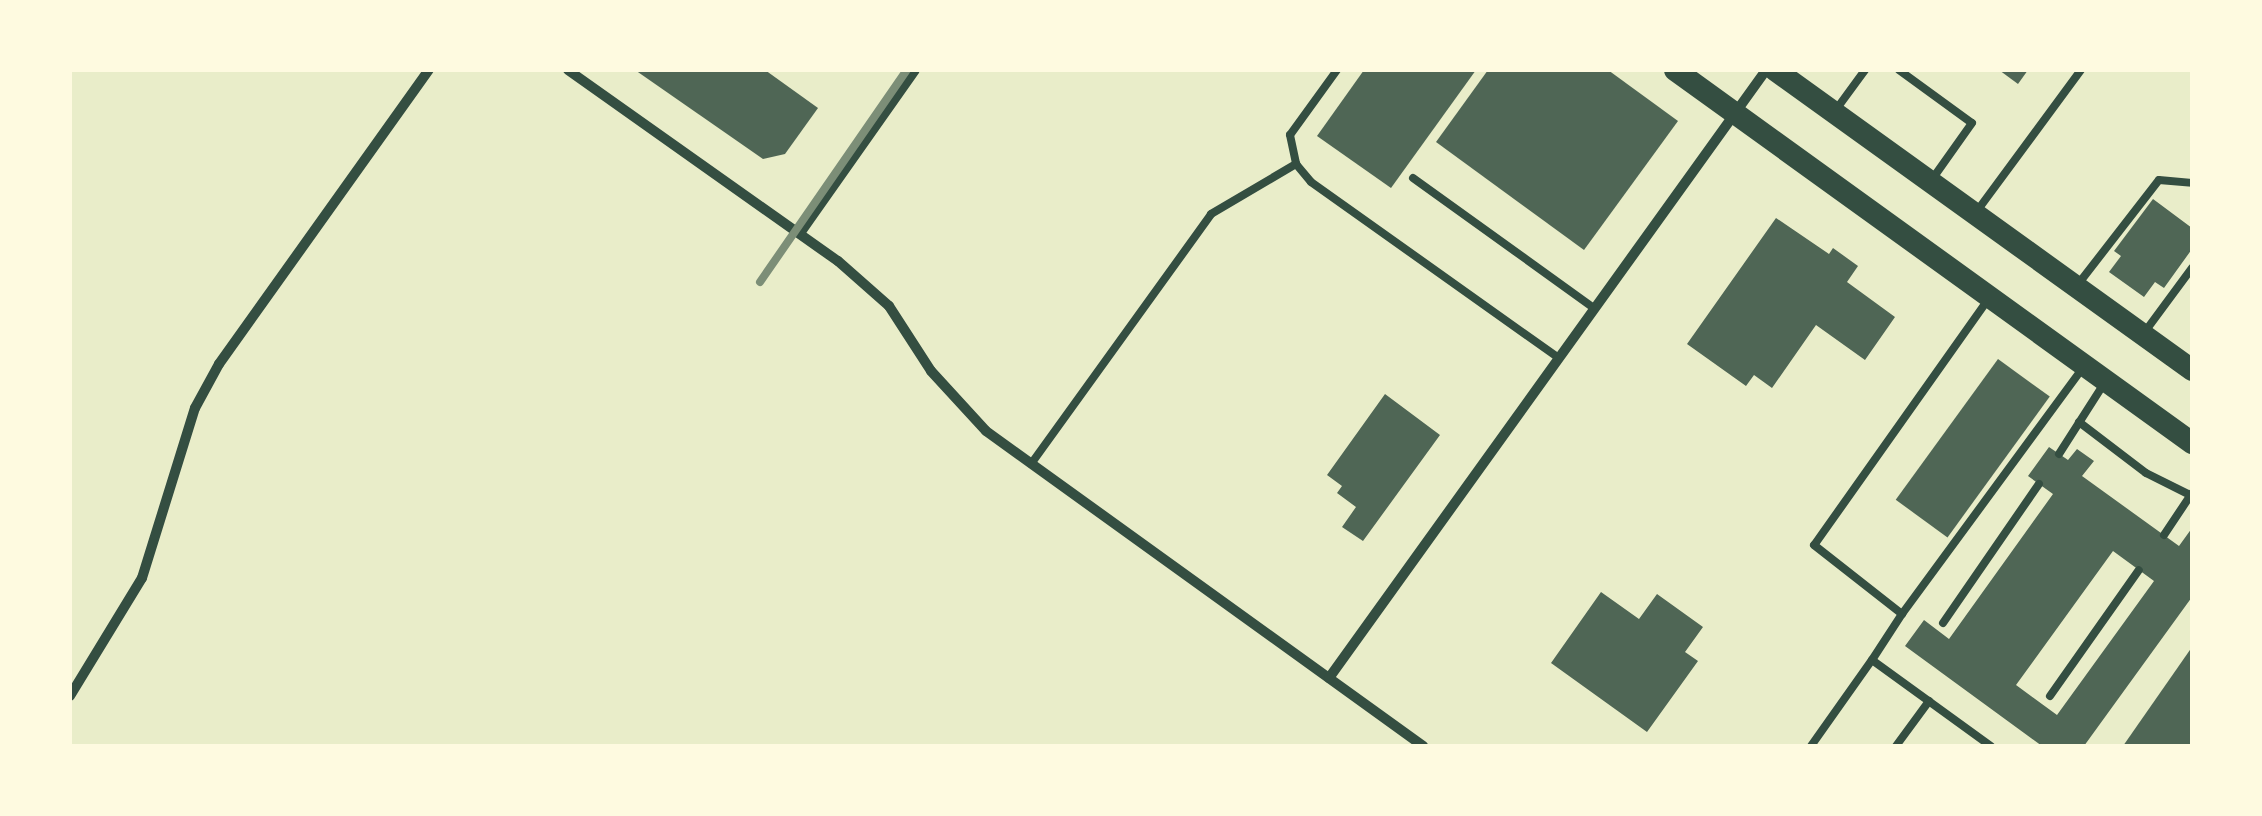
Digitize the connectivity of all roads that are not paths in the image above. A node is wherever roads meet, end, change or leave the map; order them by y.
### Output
1 (429, 70) edge
2 (568, 70) edge
3 (915, 70) edge
4 (1337, 70) edge
5 (1675, 70) edge
6 (1766, 70) edge
7 (1775, 70) edge
8 (1865, 70) edge
9 (1900, 70) edge
10 (2082, 70) edge
11 (1734, 112) junction
12 (1834, 112) junction
13 (1296, 164) junction
14 (1413, 178) dead end
15 (1930, 182) junction
16 (2192, 184) edge
17 (1975, 214) junction
18 (800, 233) junction
19 (2192, 268) edge
20 (2076, 286) junction
21 (1990, 297) junction
22 (1594, 308) junction
23 (2143, 334) junction
24 (1559, 358) junction
25 (2085, 366) junction
26 (2192, 370) edge
27 (2106, 381) junction
28 (2079, 422) junction
29 (2192, 443) edge
30 (2059, 454) dead end
31 (1031, 464) junction
32 (2039, 484) dead end
33 (2191, 494) edge
34 (2164, 535) dead end
35 (2139, 570) dead end
36 (1902, 614) junction
37 (1944, 623) dead end
38 (1872, 660) junction
39 (1329, 678) junction
40 (70, 696) edge
41 (2050, 696) dead end
42 (1928, 701) junction
43 (1423, 746) edge
44 (1810, 746) edge
45 (1896, 746) edge
46 (1991, 746) edge

1 - 40 street
2 - 18 street
3 - 18 street
4 - 13 lane
5 - 11 main road
6 - 11 street
7 - 12 main road
8 - 12 lane
9 - 15 lane
10 - 17 lane
11 - 21 main road
11 - 22 street
12 - 15 main road
13 - 24 lane
13 - 31 lane
14 - 22 lane
15 - 17 main road
16 - 20 lane
17 - 20 main road
18 - 31 street
19 - 23 lane
20 - 23 main road
21 - 25 main road
21 - 36 lane
22 - 24 street
23 - 26 main road
24 - 39 street
25 - 27 main road
25 - 36 lane
27 - 28 lane
27 - 29 main road
28 - 30 lane
28 - 33 lane
31 - 39 street
32 - 37 lane
33 - 34 lane
35 - 41 lane
36 - 38 lane
38 - 42 lane
38 - 44 lane
39 - 43 street
42 - 45 lane
42 - 46 lane

